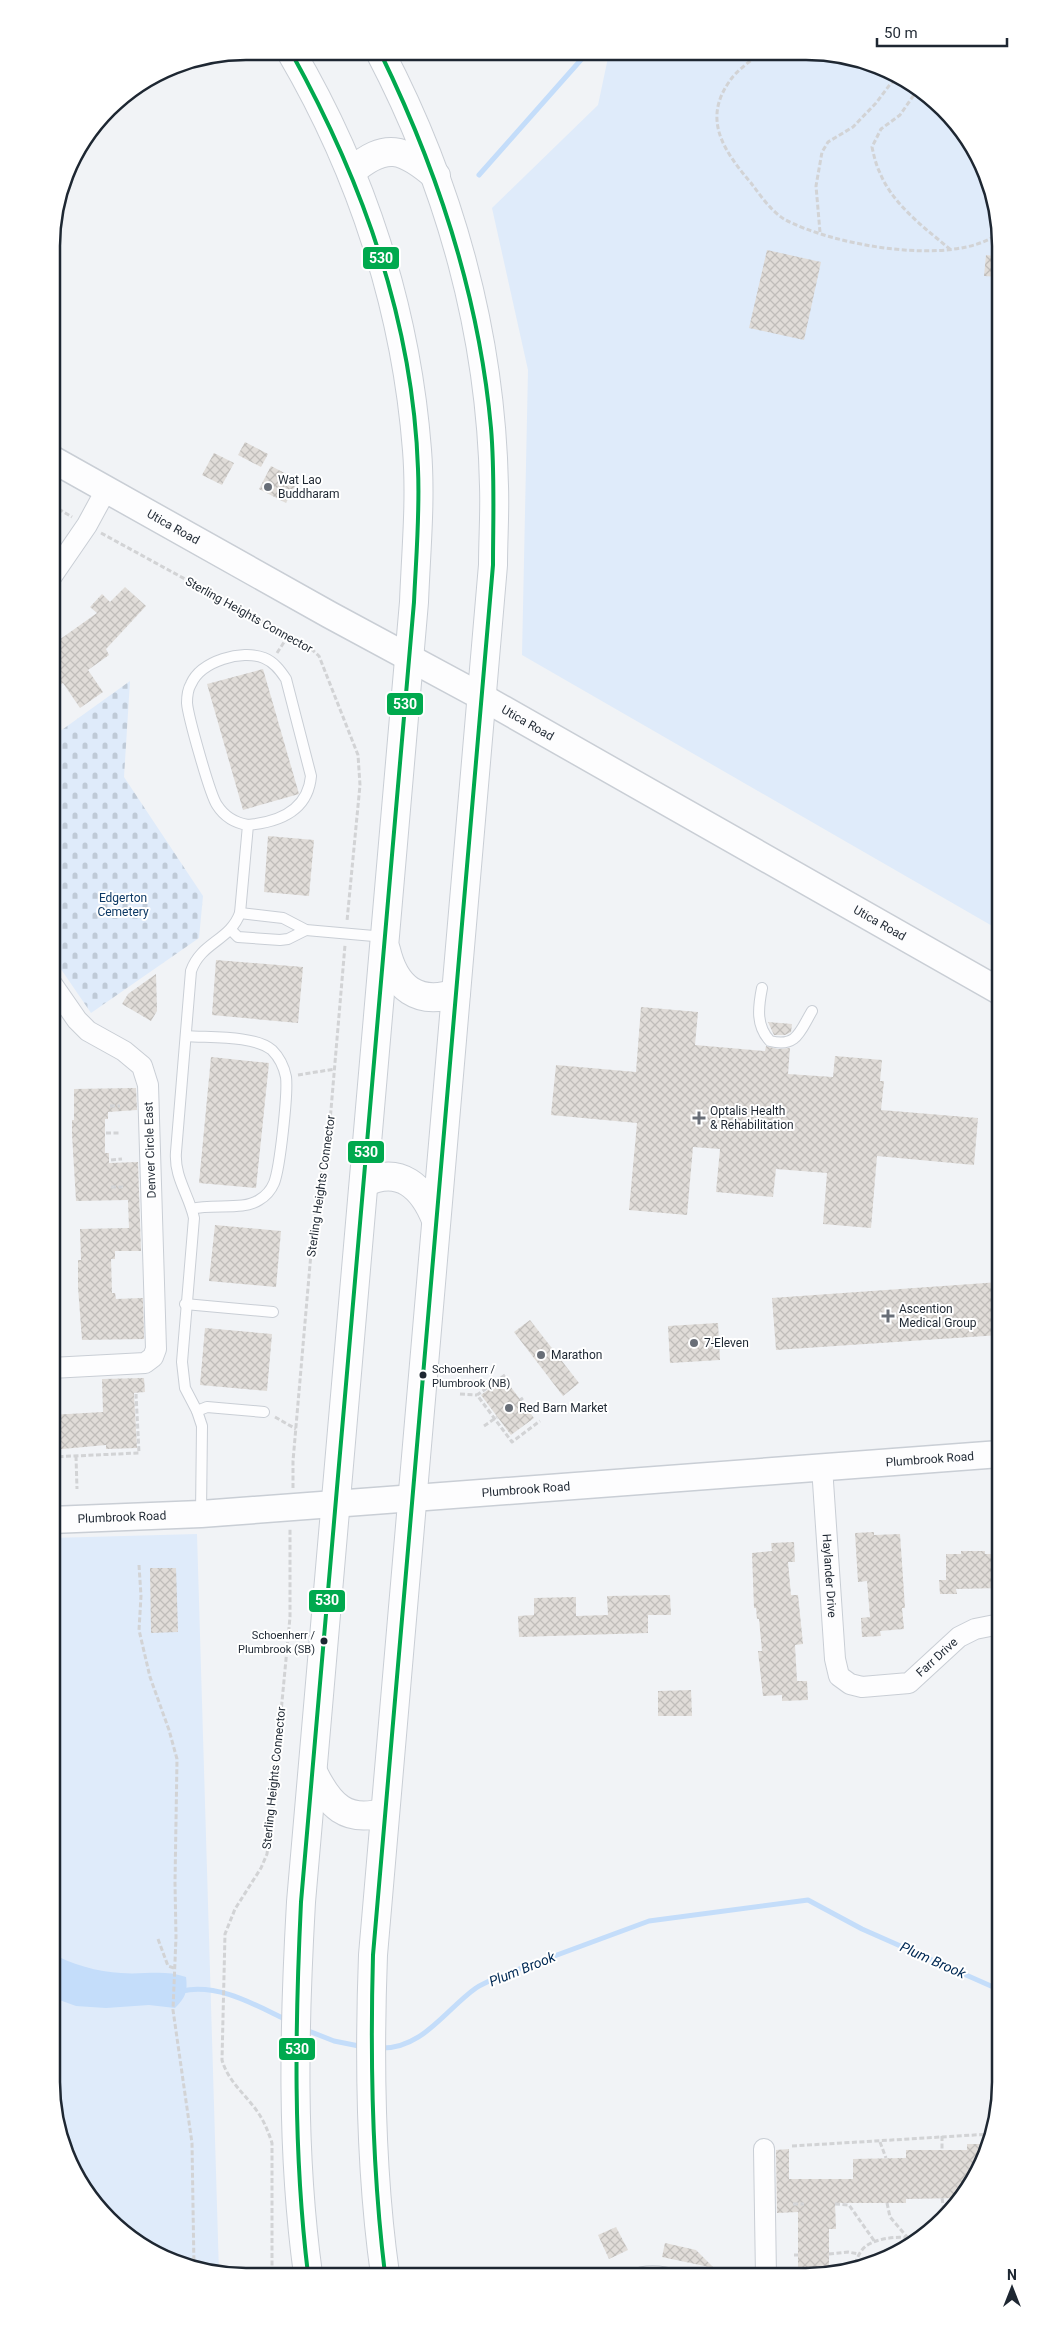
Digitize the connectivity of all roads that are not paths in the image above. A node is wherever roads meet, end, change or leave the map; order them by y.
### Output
1 (296, 60) edge
2 (384, 60) edge
3 (352, 171) junction
4 (436, 176) junction
5 (60, 464) edge
6 (106, 490) junction
7 (60, 564) edge
8 (408, 655) junction
9 (482, 697) junction
10 (248, 825) junction
11 (240, 913) junction
12 (231, 930) junction
13 (306, 930) junction
14 (385, 942) junction
15 (992, 987) edge
16 (762, 988) dead end
17 (456, 993) junction
18 (60, 996) edge
19 (812, 1011) dead end
20 (186, 1036) junction
21 (364, 1183) junction
22 (192, 1209) junction
23 (436, 1220) junction
24 (185, 1304) junction
25 (273, 1312) dead end
26 (60, 1368) edge
27 (197, 1411) junction
28 (264, 1412) road end
29 (992, 1455) edge
30 (822, 1467) junction
31 (413, 1497) junction
32 (335, 1503) junction
33 (202, 1514) junction
34 (60, 1520) edge
35 (992, 1626) edge
36 (844, 1681) joint
37 (313, 1772) junction
38 (385, 1812) junction
39 (764, 2149) dead end
40 (307, 2268) edge
41 (384, 2268) edge
42 (766, 2268) edge

1 - 3 main road
2 - 4 main road
3 - 4 main road
3 - 8 main road
4 - 9 main road
5 - 6 street, Utica Road
6 - 7 street
6 - 8 street, Utica Road
8 - 9 street, Utica Road
8 - 14 main road
9 - 15 street, Utica Road
9 - 17 main road
10 - 10 lane
10 - 11 lane
11 - 12 lane
11 - 13 lane
12 - 13 lane
12 - 20 lane
13 - 14 lane
14 - 17 main road
14 - 21 main road
16 - 19 lane
17 - 23 main road
18 - 26 street, Denver Circle East
20 - 22 lane
20 - 22 lane
21 - 23 main road
21 - 32 main road
22 - 24 lane
23 - 31 main road
24 - 25 lane
24 - 27 lane
27 - 28 lane
27 - 33 lane
29 - 30 street, Plumbrook Road
30 - 31 street, Plumbrook Road
30 - 36 street, Haylander Drive
31 - 32 street, Plumbrook Road
31 - 38 main road
32 - 33 street, Plumbrook Road
32 - 37 main road
33 - 34 street, Plumbrook Road
35 - 36 street, Farr Drive
37 - 38 main road
37 - 40 main road
38 - 41 main road
39 - 42 street

